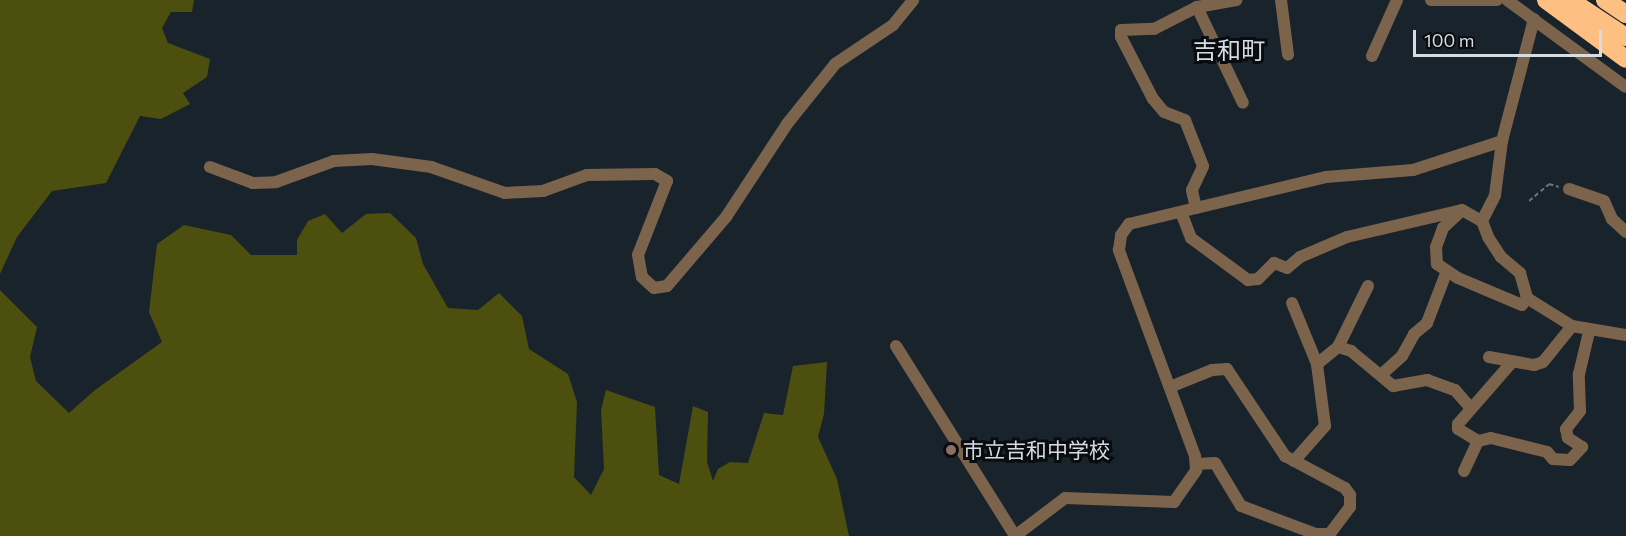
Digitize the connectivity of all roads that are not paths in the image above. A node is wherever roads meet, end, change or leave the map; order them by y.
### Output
1 (913, 0) edge
2 (1236, 0) edge
3 (1281, 0) edge
4 (1397, 0) edge
5 (1431, 0) edge
6 (1497, 0) edge
7 (1508, 0) edge
8 (1570, 0) edge
9 (1605, 0) edge
10 (1197, 7) junction
11 (1536, 10) edge
12 (1626, 14) edge
13 (1626, 37) edge
14 (1288, 55) dead end
15 (1372, 56) dead end
16 (1626, 59) edge
17 (1626, 87) edge
18 (1243, 103) dead end
19 (1502, 141) junction
20 (210, 167) dead end
21 (1569, 189) road end
22 (1196, 208) junction
23 (1462, 210) junction
24 (1181, 212) junction
25 (1482, 221) junction
26 (1626, 232) edge
27 (1447, 271) junction
28 (1368, 286) dead end
29 (1527, 298) junction
30 (1292, 303) dead end
31 (1572, 326) junction
32 (1589, 332) junction
33 (1626, 335) edge
34 (897, 346) dead end
35 (1338, 347) junction
36 (1489, 357) dead end
37 (1512, 362) junction
38 (1317, 364) junction
39 (1382, 374) junction
40 (1170, 387) junction
41 (1470, 407) junction
42 (1478, 441) junction
43 (1294, 461) junction
44 (1196, 464) junction
45 (1464, 471) dead end

1 - 20 street
2 - 10 street
3 - 14 street
4 - 15 street
5 - 6 street
7 - 11 street
8 - 13 highway
9 - 12 highway
10 - 18 street
10 - 22 street
11 - 16 highway
11 - 17 street
11 - 19 street
19 - 22 street
19 - 25 street
21 - 26 street
22 - 24 street
23 - 24 street
23 - 25 street
23 - 27 street
24 - 40 street
25 - 29 street
27 - 29 street
27 - 39 street
28 - 35 street
29 - 31 street
30 - 38 street
31 - 32 street
31 - 37 street
32 - 33 street
32 - 42 street
34 - 44 street
35 - 38 street
35 - 39 street
36 - 37 street
37 - 41 street
38 - 43 street
39 - 41 street
40 - 43 street
40 - 44 street
41 - 42 street
42 - 45 street
43 - 44 street

